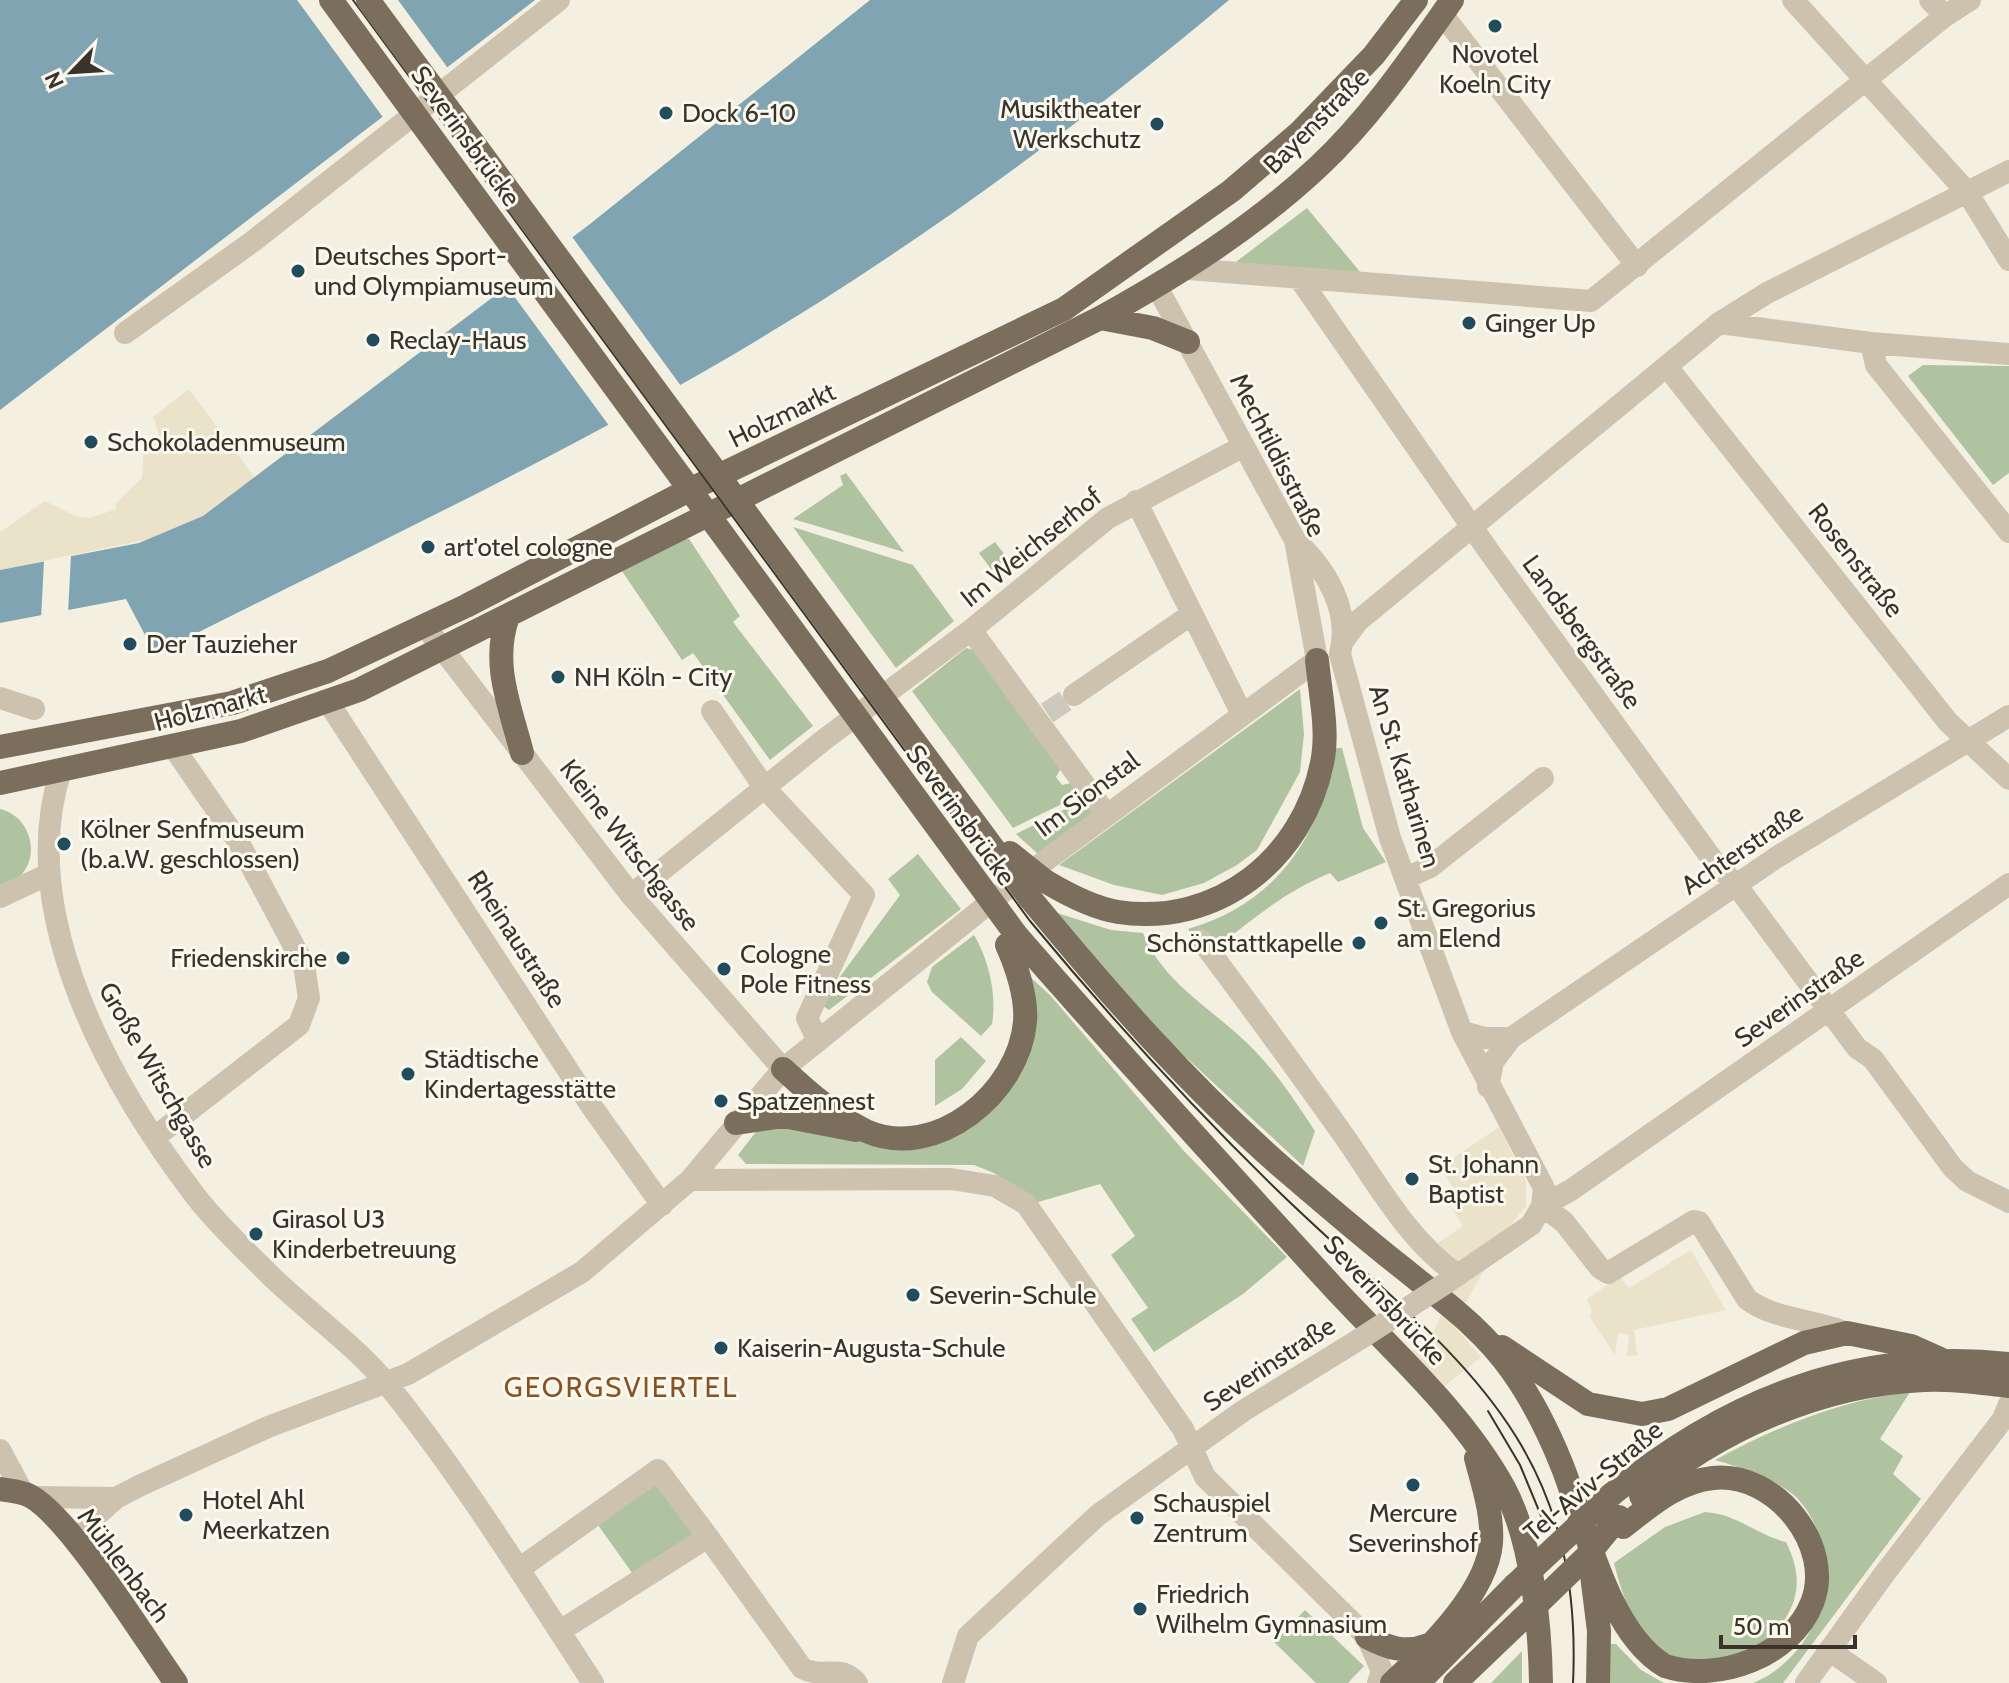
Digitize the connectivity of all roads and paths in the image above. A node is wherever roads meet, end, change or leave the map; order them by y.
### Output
1 (331, 0) edge
2 (368, 0) edge
3 (559, 0) edge
4 (1793, 0) edge
5 (1970, 0) edge
6 (1447, 7) edge
7 (1938, 8) edge
8 (1409, 9) edge
9 (1419, 49) junction
10 (1866, 79) junction
11 (2009, 171) edge
12 (1967, 192) junction
13 (1158, 244) junction
14 (2009, 260) edge
15 (1637, 266) junction
16 (1188, 269) junction
17 (1299, 278) junction
18 (1157, 287) junction
19 (1100, 318) junction
20 (1719, 323) junction
21 (125, 333) dead end
22 (1188, 342) junction
23 (1871, 343) junction
24 (2009, 354) edge
25 (1668, 368) junction
26 (1242, 447) junction
27 (1136, 501) junction
28 (1474, 526) junction
29 (2009, 532) edge
30 (1295, 540) junction
31 (1192, 614) junction
32 (508, 616) junction
33 (425, 626) junction
34 (971, 630) junction
35 (1344, 640) junction
36 (443, 649) junction
37 (1317, 660) junction
38 (1074, 695) tunnel mouth
39 (0, 698) edge
40 (328, 702) junction
41 (34, 709) dead end
42 (712, 711) dead end
43 (1242, 714) junction
44 (2009, 716) edge
45 (1970, 743) junction
46 (10, 744) edge
47 (174, 748) junction
48 (522, 753) junction
49 (61, 770) junction
50 (1543, 778) dead end
51 (2009, 779) edge
52 (0, 783) edge
53 (764, 787) junction
54 (972, 814) junction
55 (1106, 814) junction
56 (49, 874) junction
57 (1406, 878) junction
58 (2009, 884) edge
59 (1737, 886) junction
60 (631, 895) junction
61 (0, 897) edge
62 (1012, 940) junction
63 (1201, 940) dead end
64 (1830, 1011) junction
65 (1462, 1032) junction
66 (1511, 1038) junction
67 (818, 1041) junction
68 (783, 1069) junction
69 (1488, 1087) junction
70 (736, 1123) junction
71 (866, 1131) junction
72 (155, 1137) junction
73 (690, 1180) junction
74 (2009, 1202) edge
75 (662, 1205) junction
76 (1542, 1206) junction
77 (1452, 1279) junction
78 (1847, 1333) junction
79 (1485, 1335) junction
80 (1940, 1359) junction
81 (2009, 1364) edge
82 (385, 1381) junction
83 (2009, 1386) edge
84 (2009, 1404) edge
85 (1471, 1440) junction
86 (1191, 1448) junction
87 (0, 1450) edge
88 (18, 1493) edge
89 (116, 1498) junction
90 (1618, 1513) junction
91 (708, 1537) junction
92 (77, 1544) junction
93 (1587, 1549) junction
94 (519, 1569) junction
95 (560, 1631) junction
96 (1367, 1637) junction
97 (1428, 1645) junction
98 (1829, 1650) junction
99 (176, 1683) edge
100 (593, 1683) edge
101 (857, 1683) edge
102 (953, 1683) edge
103 (1378, 1683) edge
104 (1392, 1683) edge
105 (1418, 1683) edge
106 (1455, 1683) edge
107 (1541, 1683) edge
108 (1598, 1683) edge
109 (1806, 1683) edge
110 (1876, 1683) edge

1 - 62 main road, Severinsbrücke, bridge
2 - 54 main road, Severinsbrücke, bridge
3 - 21 street
4 - 10 street
5 - 7 street
6 - 9 main road, Bayenstraße
6 - 15 street
7 - 10 street
8 - 9 main road
8 - 13 main road, Bayenstraße
9 - 16 main road, Bayenstraße
10 - 12 street
10 - 15 street
11 - 12 street
12 - 14 street
12 - 20 street
13 - 18 main road
13 - 33 main road, Holzmarkt
15 - 17 street
16 - 17 street
16 - 18 main road, Bayenstraße
17 - 28 street, Landsbergstraße
18 - 19 main road, Holzmarkt
18 - 22 street, Mechtildisstraße
19 - 22 main road
19 - 32 main road, Holzmarkt
20 - 23 street
20 - 25 street
22 - 26 street, Mechtildisstraße
23 - 24 street
23 - 29 street
25 - 28 street
25 - 45 street, Rosenstraße
26 - 27 street, Im Weichserhof
26 - 30 street, Mechtildisstraße
27 - 31 street
27 - 34 street, Im Weichserhof
28 - 35 street
28 - 59 street, Landsbergstraße
30 - 35 street, An St. Katharinen
30 - 37 street, Mechtildisstraße
31 - 38 street
31 - 43 street
32 - 36 main road, Holzmarkt
32 - 48 main road
33 - 36 street
33 - 46 main road, Holzmarkt
34 - 53 street
34 - 55 street, Im Weichserhof
35 - 57 street, An St. Katharinen
36 - 40 main road, Holzmarkt
36 - 48 street, Kleine Witschgasse
37 - 43 street, Im Sionstal
37 - 54 main road, bridge
39 - 41 street
40 - 47 main road, Holzmarkt
40 - 75 street, Rheinaustraße
42 - 53 street
43 - 55 street, Im Sionstal
44 - 45 street, Achterstraße
45 - 51 street, Rosenstraße
45 - 59 street, Achterstraße
47 - 49 main road, Holzmarkt
47 - 72 street
48 - 60 street, Kleine Witschgasse
49 - 52 main road, Holzmarkt
49 - 56 street, Große Witschgasse
50 - 57 street
53 - 60 street
53 - 67 street
54 - 79 main road, Severinsbrücke, bridge
55 - 67 street, Im Sionstal
56 - 61 street
56 - 72 street, Große Witschgasse
57 - 65 street, An St. Katharinen
58 - 64 street, Severinstraße
59 - 64 street, Landsbergstraße
59 - 66 street, Achterstraße
60 - 68 street, Kleine Witschgasse
62 - 71 main road
62 - 85 main road, Severinsbrücke
63 - 77 street
64 - 74 street, Landsbergstraße
64 - 76 street, Severinstraße
65 - 66 street
65 - 69 street, An St. Katharinen
66 - 69 street, Achterstraße
67 - 68 street, Im Sionstal
68 - 70 street, Im Sionstal
68 - 71 main road
69 - 76 street, An St. Katharinen
70 - 71 main road
70 - 73 street, Im Sionstal
72 - 82 street, Große Witschgasse
73 - 75 street, Im Sionstal
73 - 86 street
75 - 82 street, Im Sionstal
76 - 77 street, Severinstraße
76 - 78 street
77 - 86 street, Severinstraße, bridge
78 - 79 main road
78 - 80 main road
79 - 93 main road, Severinsbrücke
80 - 81 main road, Tel-Aviv-Straße
80 - 90 main road, Tel-Aviv-Straße
82 - 89 street, Im Sionstal
82 - 94 street, Große Witschgasse
83 - 90 main road, Tel-Aviv-Straße
84 - 98 street
85 - 97 main road
85 - 107 main road, Severinsbrücke
86 - 96 street
86 - 102 street, Severinstraße
87 - 88 street
88 - 89 street
88 - 92 main road, Mühlenbach
89 - 92 street
90 - 93 main road, Tel-Aviv-Straße, bridge
90 - 93 main road
90 - 105 main road, Tel-Aviv-Straße, bridge
91 - 94 street
91 - 95 street
91 - 101 street
92 - 99 main road, Mühlenbach
93 - 106 main road, Tel-Aviv-Straße, bridge
93 - 108 main road
94 - 95 street, Große Witschgasse
95 - 100 street, Große Witschgasse
96 - 97 main road
96 - 103 street
97 - 104 main road
98 - 109 street
98 - 110 street

